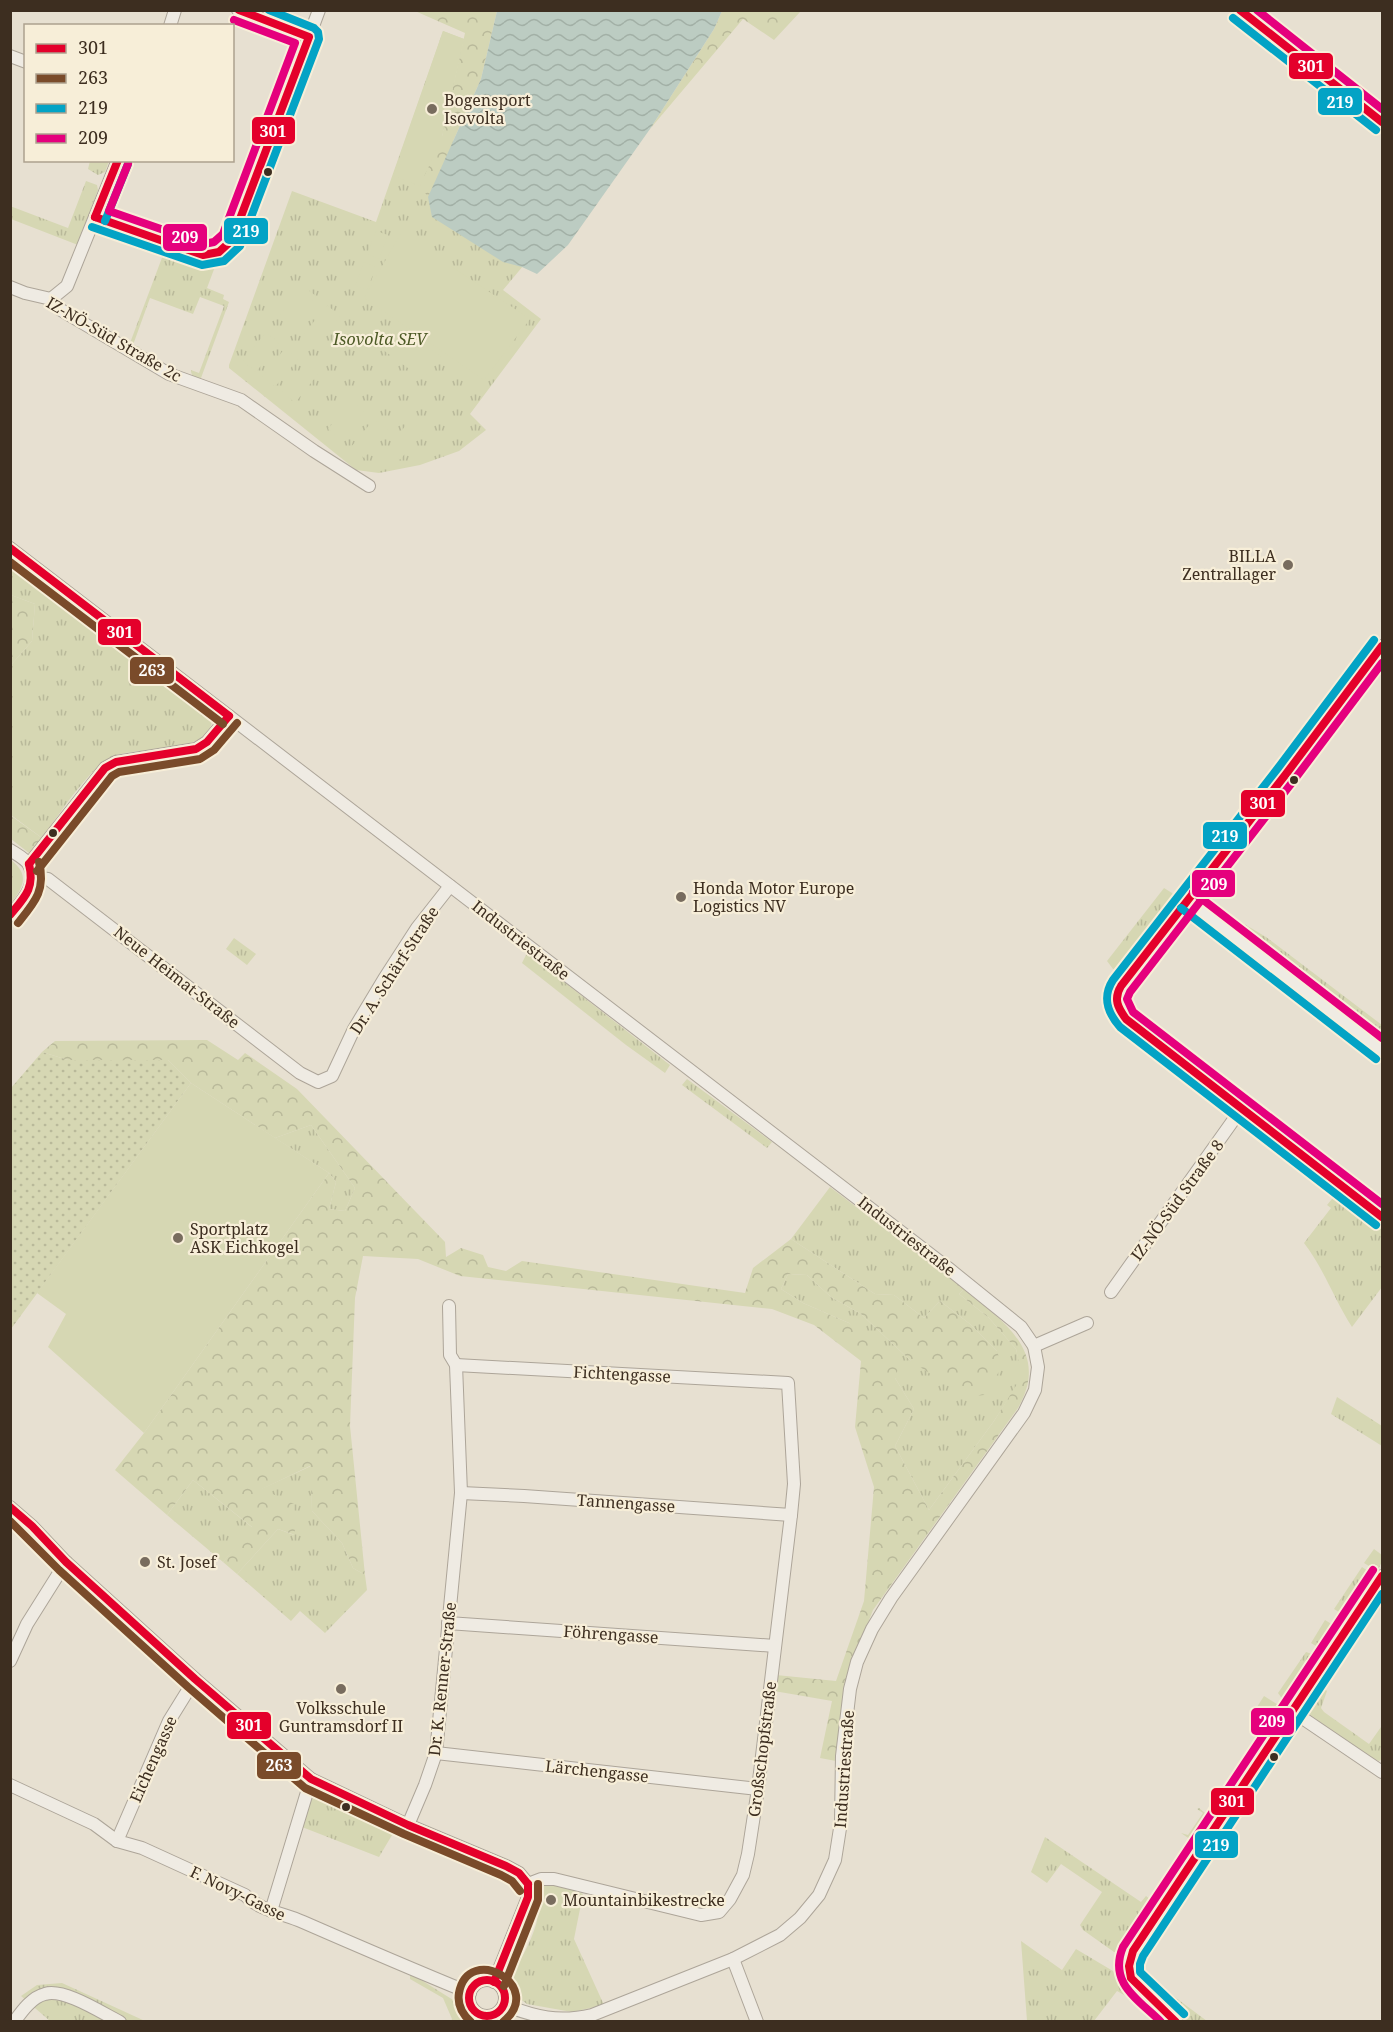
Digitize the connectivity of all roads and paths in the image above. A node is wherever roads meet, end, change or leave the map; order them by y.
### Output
1 (238, 10) edge
2 (320, 10) edge
3 (1239, 10) edge
4 (309, 37) junction
5 (1383, 122) edge
6 (117, 162) edge
7 (95, 217) junction
8 (10, 287) edge
9 (51, 299) junction
10 (369, 486) dead end
11 (10, 548) edge
12 (1383, 646) edge
13 (229, 716) junction
14 (10, 850) edge
15 (29, 864) junction
16 (33, 877) junction
17 (450, 885) junction
18 (1187, 900) junction
19 (10, 916) edge
20 (1383, 1051) edge
21 (318, 1082) joint
22 (1242, 1108) junction
23 (1383, 1217) edge
24 (1111, 1292) dead end
25 (449, 1306) dead end
26 (1087, 1323) dead end
27 (1034, 1346) junction
28 (456, 1365) junction
29 (788, 1383) joint
30 (461, 1493) junction
31 (10, 1507) edge
32 (791, 1515) junction
33 (66, 1562) junction
34 (1383, 1576) edge
35 (448, 1623) junction
36 (775, 1646) junction
37 (10, 1661) edge
38 (195, 1679) junction
39 (1292, 1711) junction
40 (436, 1753) junction
41 (1383, 1772) edge
42 (311, 1779) junction
43 (10, 1785) edge
44 (758, 1790) junction
45 (408, 1825) junction
46 (117, 1841) junction
47 (528, 1884) junction
48 (271, 1911) junction
49 (733, 1959) junction
50 (494, 1982) junction
51 (470, 1993) junction
52 (504, 2005) junction
53 (478, 2018) edge
54 (14, 2022) edge
55 (120, 2022) edge
56 (757, 2022) edge
57 (1177, 2022) edge

1 - 4 street
2 - 4 street
3 - 5 street
4 - 7 street
6 - 7 street
7 - 9 street
8 - 9 street, IZ-NÖ-Süd Straße 2c
9 - 10 street, IZ-NÖ-Süd Straße 2c
11 - 13 street, Industriestraße
12 - 18 street
13 - 15 street
13 - 17 street, Industriestraße
14 - 15 street
15 - 16 street
16 - 19 street
16 - 21 street, Neue Heimat-Straße
17 - 21 street, Dr. A. Schärf-Straße
17 - 27 street, Industriestraße
18 - 20 street
18 - 22 street
22 - 23 street
22 - 24 street, IZ-NÖ-Süd Straße 8
25 - 28 street, Dr. K. Renner-Straße
26 - 27 street
27 - 49 street, Industriestraße
28 - 29 street, Fichtengasse
28 - 30 street, Dr. K. Renner-Straße
29 - 32 street, Großschopfstraße
30 - 32 street, Tannengasse
30 - 35 street, Dr. K. Renner-Straße
31 - 33 street
32 - 36 street, Großschopfstraße
33 - 37 street
33 - 38 street
34 - 39 street
35 - 36 street, Föhrengasse
35 - 40 street, Dr. K. Renner-Straße
36 - 44 street, Großschopfstraße
38 - 42 street
38 - 46 street, Eichengasse
39 - 41 street
39 - 57 street
40 - 44 street, Lärchengasse
40 - 45 street, Dr. K. Renner-Straße
42 - 45 street
42 - 48 street
43 - 46 street, F. Novy-Gasse
44 - 47 street, Großschopfstraße
45 - 47 street
46 - 48 street, F. Novy-Gasse
47 - 50 street
48 - 51 street, F. Novy-Gasse
49 - 52 street, Industriestraße
49 - 56 street
50 - 51 street
50 - 52 street
51 - 53 street
52 - 53 street
54 - 55 street

